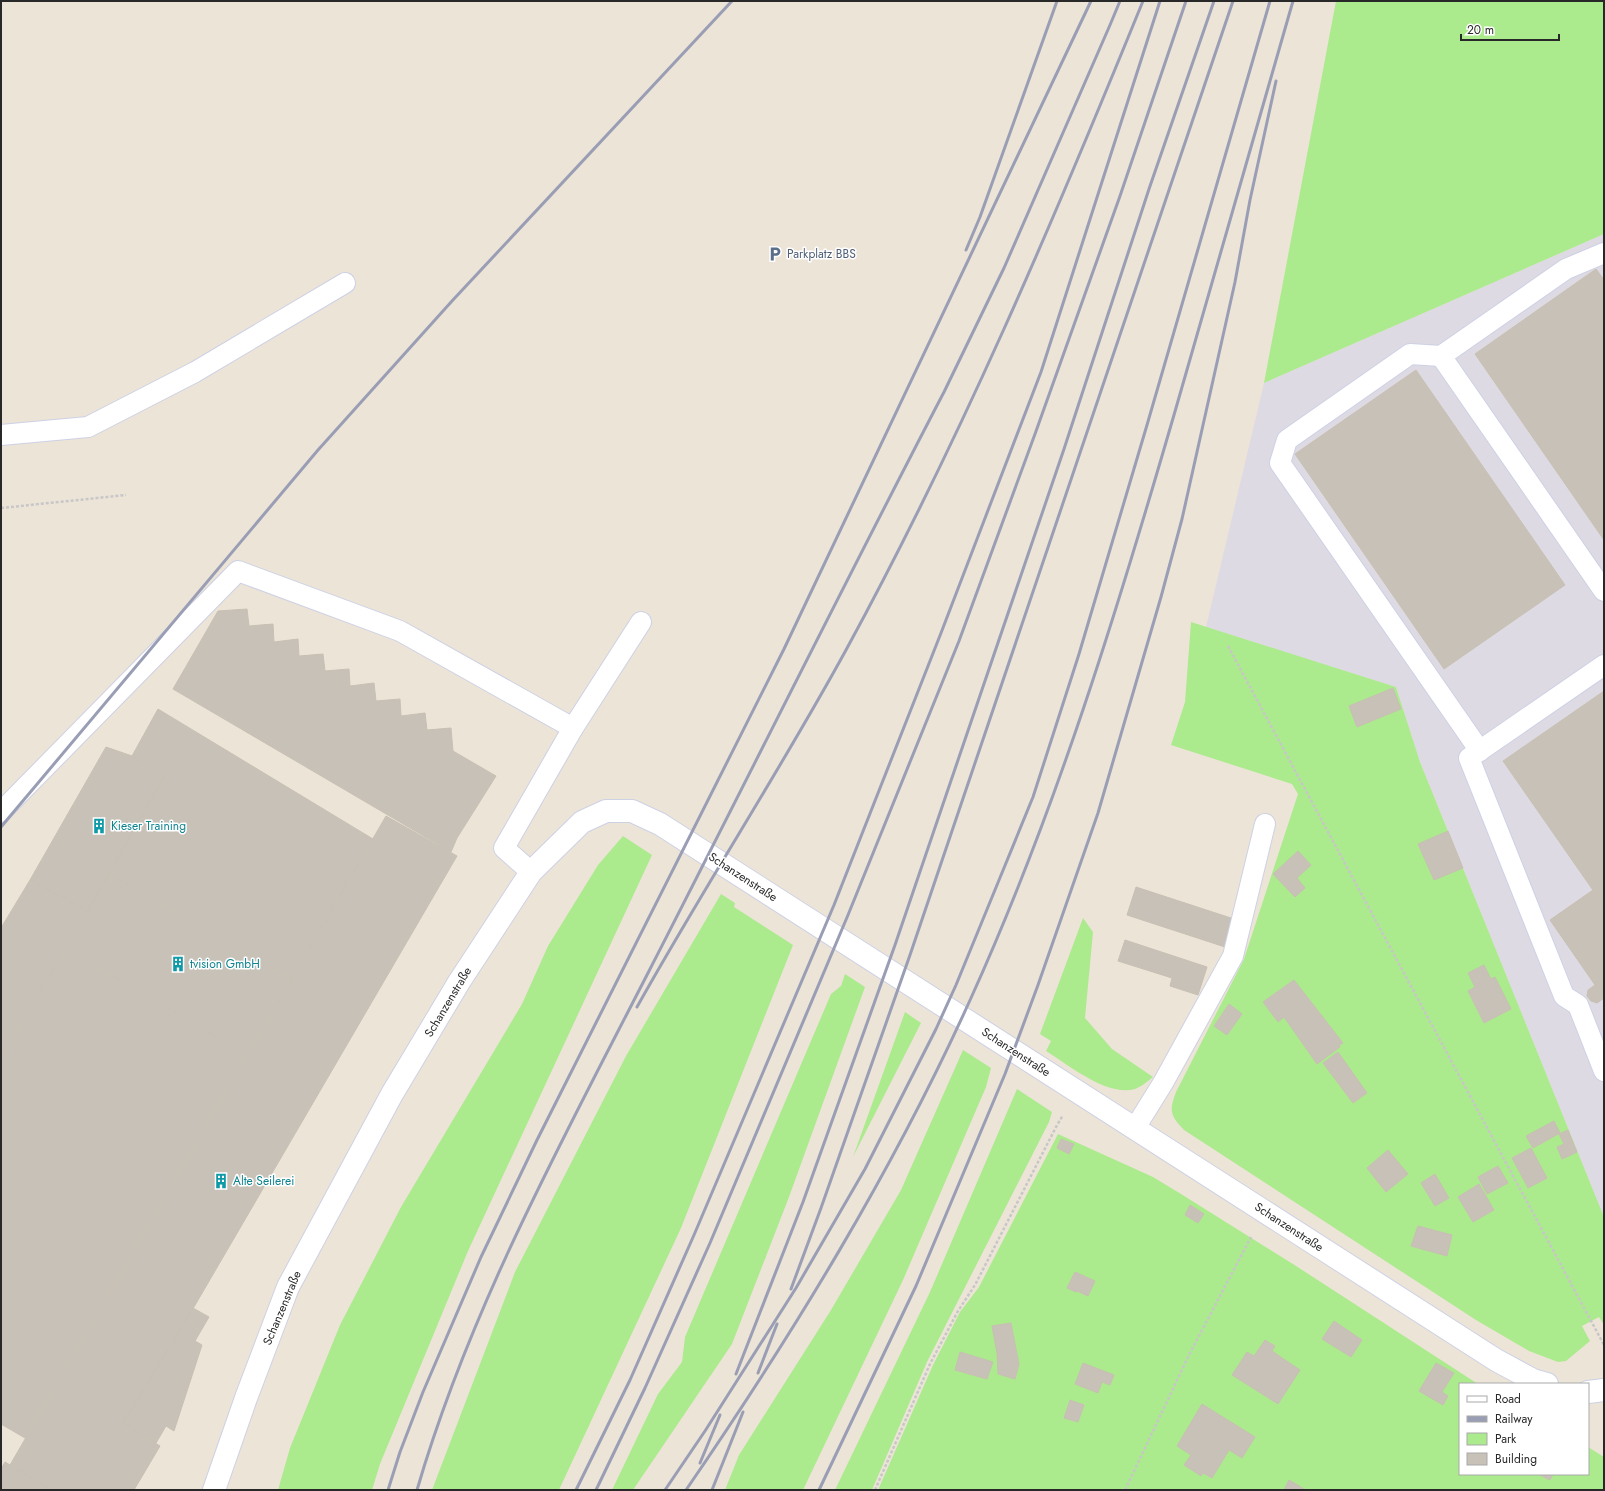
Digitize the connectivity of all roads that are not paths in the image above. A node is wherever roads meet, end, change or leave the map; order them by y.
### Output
1 (1604, 253) edge
2 (345, 283) dead end
3 (1441, 356) junction
4 (1, 435) edge
5 (1604, 591) edge
6 (641, 622) dead end
7 (1604, 665) edge
8 (573, 728) junction
9 (1480, 751) junction
10 (1, 812) edge
11 (1265, 824) dead end
12 (531, 872) junction
13 (1604, 1071) edge
14 (1135, 1128) junction
15 (1544, 1383) edge
16 (214, 1490) edge

1 - 3 lane
2 - 4 lane
3 - 5 lane
3 - 9 lane
6 - 8 lane
7 - 9 lane
8 - 10 lane
8 - 12 lane
9 - 13 lane
11 - 14 lane
12 - 14 street, Schanzenstraße
12 - 16 street, Schanzenstraße
14 - 15 street, Schanzenstraße

